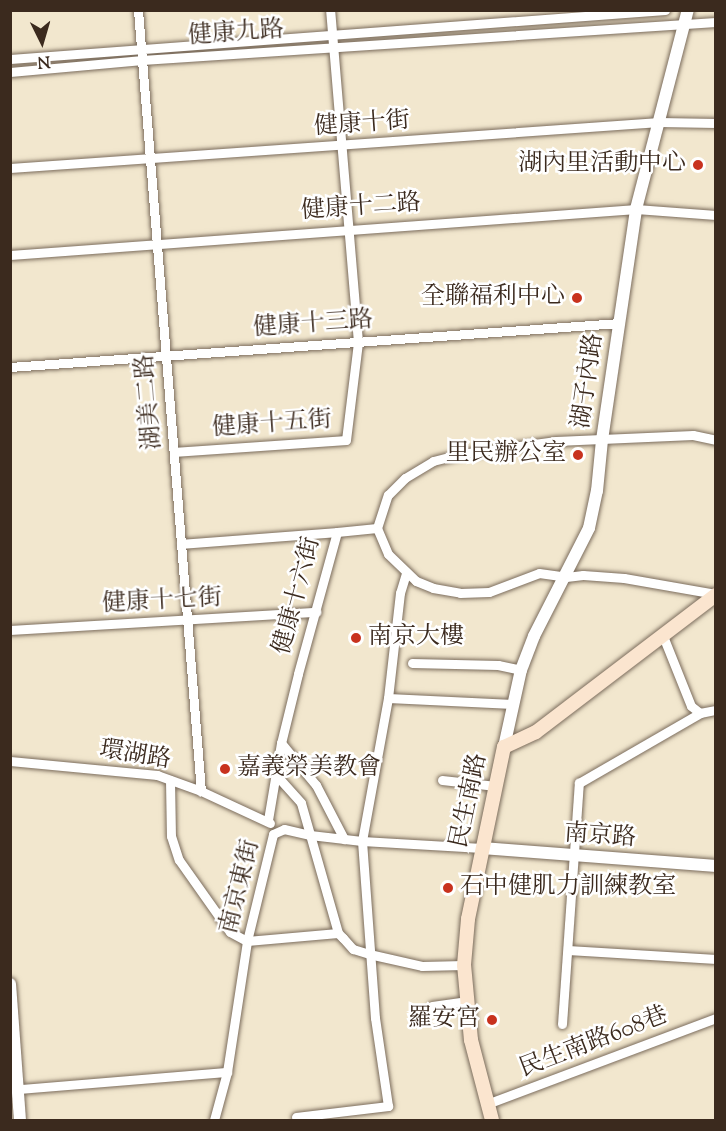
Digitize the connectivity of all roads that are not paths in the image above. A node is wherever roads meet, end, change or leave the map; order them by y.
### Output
1 (138, 10) edge
2 (330, 10) edge
3 (665, 10) edge
4 (686, 17) edge
5 (716, 22) edge
6 (332, 34) junction
7 (333, 47) junction
8 (141, 48) junction
9 (10, 59) edge
10 (142, 60) junction
11 (10, 72) edge
12 (659, 122) junction
13 (716, 123) edge
14 (341, 146) junction
15 (150, 157) junction
16 (10, 168) edge
17 (636, 209) junction
18 (716, 214) edge
19 (348, 229) junction
20 (157, 243) junction
21 (10, 255) edge
22 (618, 323) junction
23 (357, 342) junction
24 (166, 355) junction
25 (10, 367) edge
26 (602, 440) junction
27 (716, 440) edge
28 (174, 452) junction
29 (377, 528) junction
30 (338, 532) junction
31 (181, 544) junction
32 (406, 573) junction
33 (566, 578) junction
34 (716, 595) edge
35 (316, 612) junction
36 (187, 620) junction
37 (10, 630) edge
38 (663, 636) junction
39 (412, 663) dead end
40 (521, 670) junction
41 (388, 698) junction
42 (513, 704) junction
43 (716, 710) edge
44 (700, 713) junction
45 (281, 743) junction
46 (504, 747) junction
47 (10, 761) edge
48 (277, 776) junction
49 (170, 780) junction
50 (442, 780) dead end
51 (496, 786) junction
52 (201, 791) junction
53 (268, 820) junction
54 (278, 832) junction
55 (310, 835) junction
56 (344, 839) junction
57 (362, 841) junction
58 (482, 848) junction
59 (576, 857) junction
60 (716, 866) edge
61 (338, 933) junction
62 (247, 941) junction
63 (568, 950) junction
64 (369, 954) junction
65 (716, 959) edge
66 (464, 965) junction
67 (10, 984) edge
68 (468, 1001) junction
69 (432, 1005) dead end
70 (716, 1018) edge
71 (562, 1024) dead end
72 (227, 1072) junction
73 (20, 1089) junction
74 (487, 1104) junction
75 (296, 1117) dead end
76 (20, 1120) edge
77 (214, 1120) edge
78 (492, 1120) edge

1 - 8 street, 湖美二路
2 - 6 street
3 - 6 street, 健康九路
4 - 5 street, 健康九路
4 - 7 street, 健康九路
4 - 12 street, 湖子內路
6 - 7 street
6 - 8 street, 健康九路
7 - 10 street, 健康九路
7 - 14 street
8 - 9 street, 健康九路
8 - 10 street, 湖美二路
10 - 11 street, 健康九路
10 - 15 street, 湖美二路
12 - 13 street, 健康十街
12 - 14 street, 健康十街
12 - 17 street, 湖子內路
14 - 15 street, 健康十街
14 - 19 street
15 - 16 street, 健康十街
15 - 20 street, 湖美二路
17 - 18 street, 健康十二路
17 - 19 street, 健康十二路
17 - 22 street, 湖子內路
19 - 20 street, 健康十二路
19 - 23 street
20 - 21 street, 健康十二路
20 - 24 street, 湖美二路
22 - 23 street, 健康十三路
22 - 26 street, 湖子內路
23 - 24 street, 健康十三路
23 - 28 street, 健康十五街
24 - 25 street, 健康十三路
24 - 28 street, 湖美二路
26 - 27 street
26 - 29 street
26 - 33 street, 湖子內路
28 - 31 street, 湖美二路
29 - 30 street
29 - 32 street
30 - 31 street, 健康十六街
30 - 35 street, 健康十六街
31 - 36 street, 湖美二路
32 - 33 street
32 - 41 street
33 - 34 street
33 - 40 street, 湖子內路
34 - 38 main road, 民生南路
35 - 36 street, 健康十七街
35 - 45 street, 健康十六街
36 - 37 street, 健康十七街
36 - 52 street, 湖美二路
38 - 44 street
38 - 46 main road, 民生南路
39 - 40 street
40 - 42 street, 湖子內路
41 - 42 street
41 - 57 street
42 - 46 street, 湖子內路
43 - 44 street
44 - 59 street
45 - 48 street, 健康十六街
45 - 56 street
46 - 51 main road, 民生南路
47 - 49 street, 環湖路
48 - 53 street, 健康十六街
48 - 55 street
49 - 52 street, 環湖路
49 - 62 street
50 - 51 street
51 - 58 main road, 民生南路
52 - 53 street, 環湖路
53 - 54 street, 環湖路
54 - 55 street, 南京東街
54 - 62 street, 南京東街
55 - 56 street, 南京東街
55 - 61 street
56 - 57 street, 南京東街
57 - 58 street, 南京東街
57 - 64 street
58 - 59 street, 南京路
58 - 66 main road, 民生南路
59 - 60 street, 南京路
59 - 63 street
61 - 62 street
61 - 64 street
62 - 72 street, 南京東街
63 - 65 street
63 - 71 street
64 - 66 street
64 - 75 street
66 - 68 main road, 民生南路
67 - 73 street
68 - 69 street
68 - 74 main road, 民生南路
70 - 74 street, 民生南路608巷
72 - 73 street
72 - 77 street, 南京東街
73 - 76 street
74 - 78 main road, 民生南路

